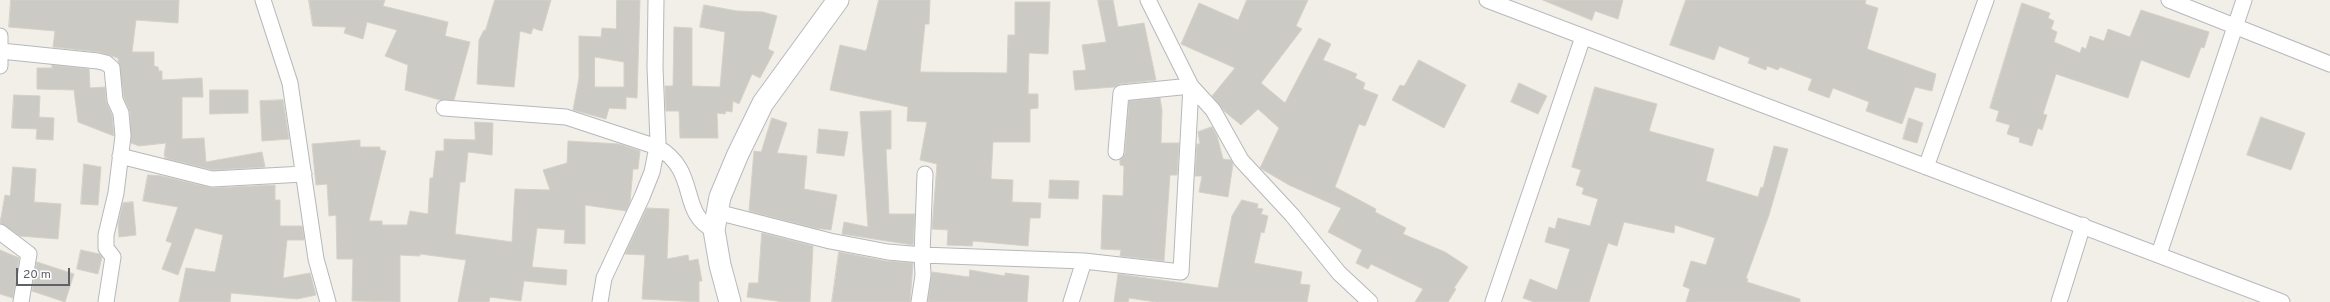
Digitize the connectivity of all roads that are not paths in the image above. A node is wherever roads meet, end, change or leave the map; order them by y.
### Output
1 (263, 0) edge
2 (656, 0) edge
3 (838, 0) edge
4 (1148, 0) edge
5 (1487, 0) edge
6 (1986, 0) edge
7 (2169, 0) edge
8 (2244, 0) edge
9 (2235, 26) junction
10 (0, 36) edge
11 (1583, 37) junction
12 (0, 59) edge
13 (2330, 64) edge
14 (1192, 86) junction
15 (444, 108) dead end
16 (657, 147) junction
17 (1116, 152) dead end
18 (120, 156) junction
19 (1926, 167) junction
20 (304, 174) junction
21 (925, 174) dead end
22 (716, 221) junction
23 (2083, 225) junction
24 (0, 232) edge
25 (2159, 254) junction
26 (922, 255) junction
27 (1084, 262) junction
28 (21, 302) edge
29 (106, 302) edge
30 (328, 302) edge
31 (600, 302) edge
32 (730, 302) edge
33 (919, 302) edge
34 (1071, 302) edge
35 (1370, 302) edge
36 (1493, 302) edge
37 (2059, 302) edge
38 (2282, 302) edge

1 - 20 street
2 - 16 street
3 - 22 street
4 - 14 street
5 - 11 street
6 - 19 street
7 - 9 street
8 - 9 street
9 - 13 street
9 - 25 street
10 - 12 street
11 - 19 street
11 - 36 street
12 - 18 street
14 - 17 street
14 - 27 street
14 - 35 street
15 - 16 street
16 - 22 street
16 - 31 street
18 - 20 street
18 - 29 street
19 - 23 street
20 - 30 street
21 - 26 street
22 - 26 street
22 - 32 street
23 - 25 street
23 - 37 street
24 - 28 street
25 - 38 street
26 - 27 street
26 - 33 street
27 - 34 street

